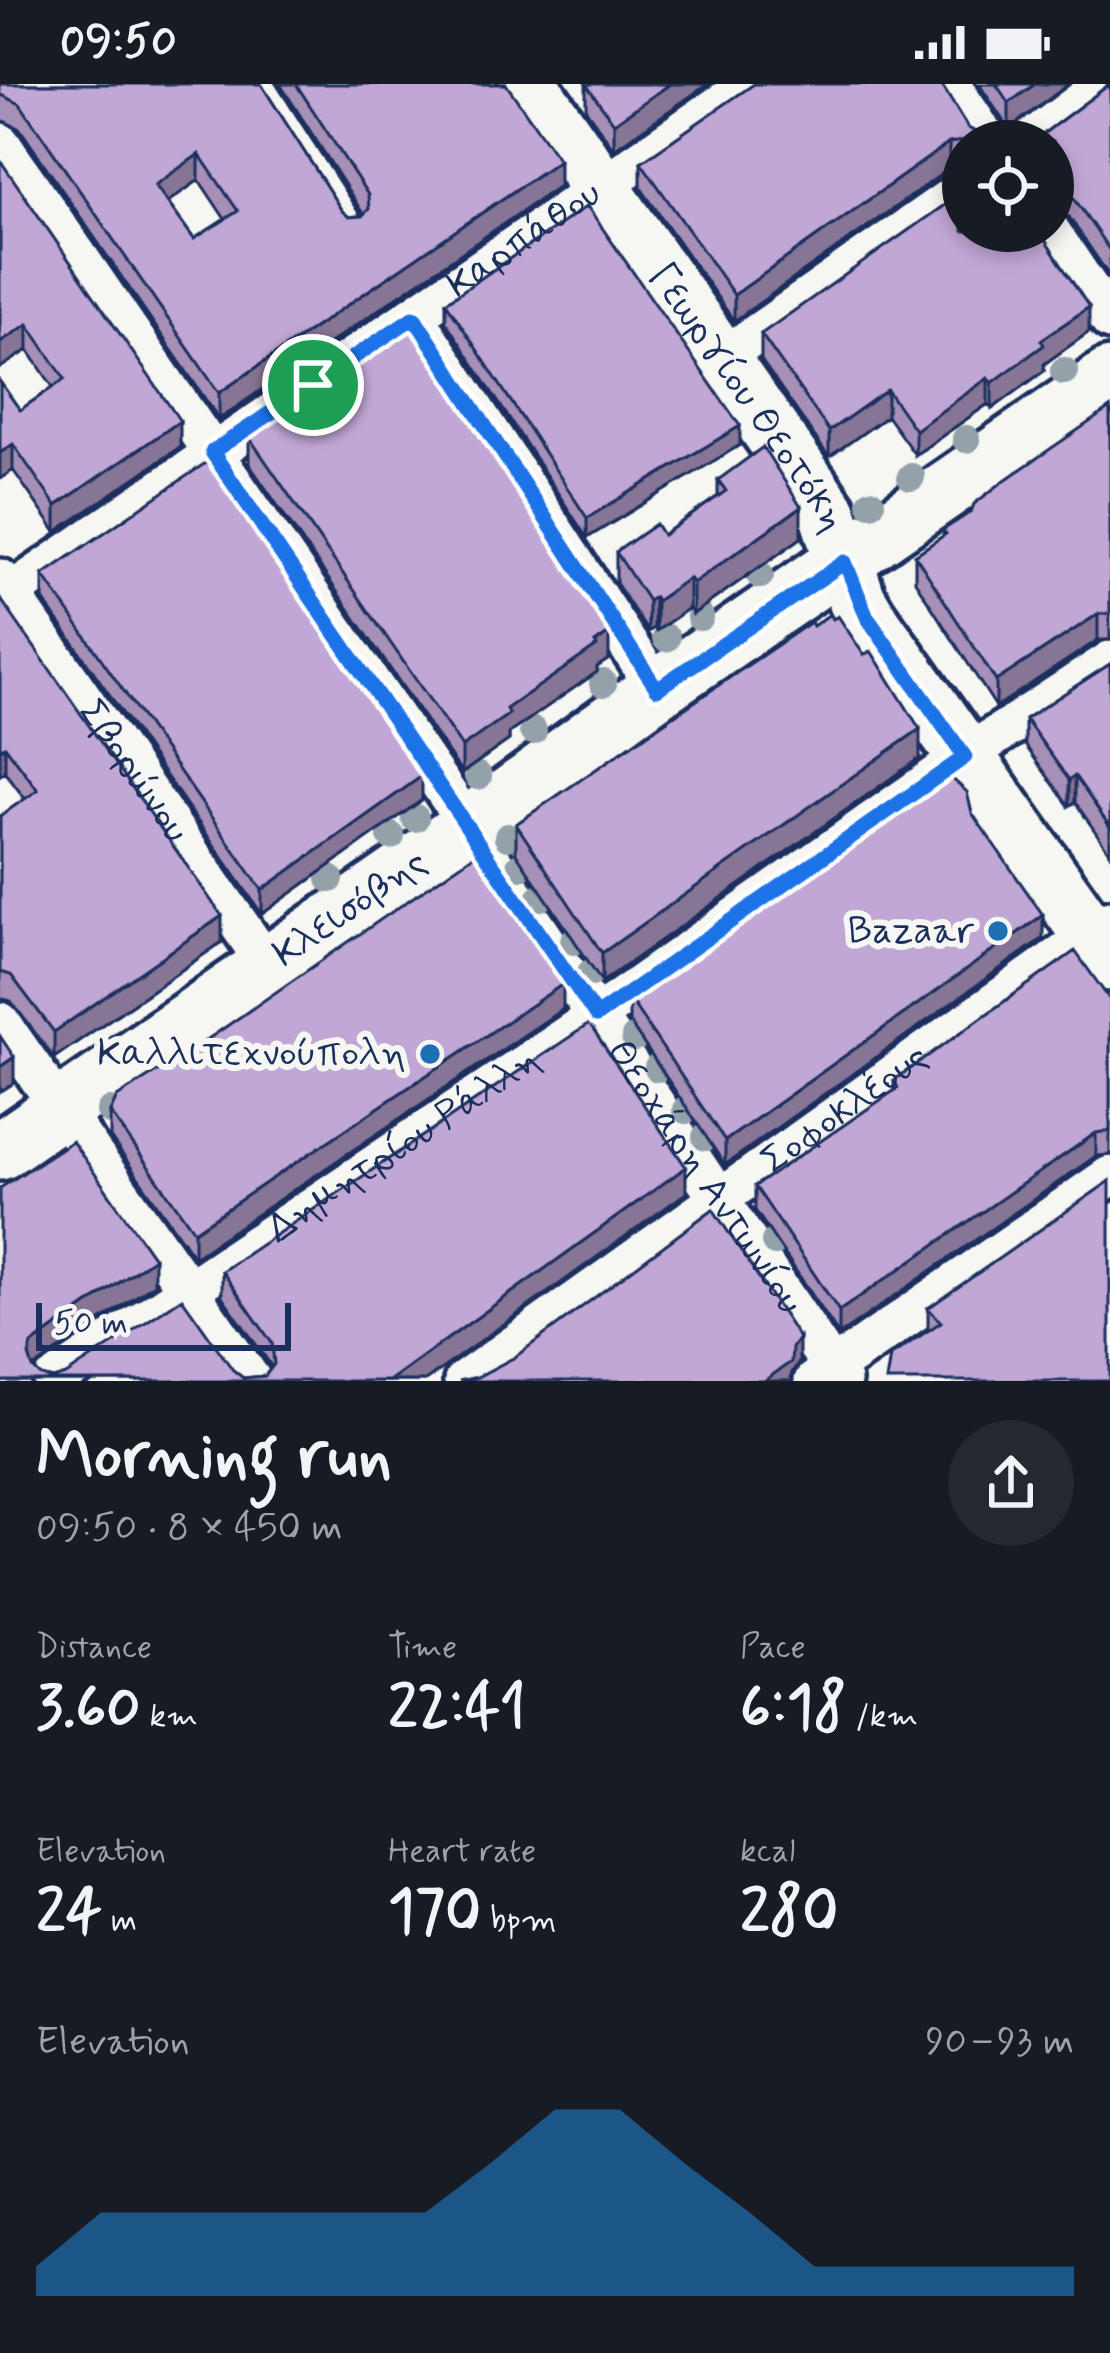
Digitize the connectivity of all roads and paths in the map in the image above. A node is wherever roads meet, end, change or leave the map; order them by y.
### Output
1 (262, 84) edge
2 (528, 84) edge
3 (750, 84) edge
4 (950, 84) edge
5 (1105, 84) edge
6 (974, 120) edge
7 (1057, 120) edge
8 (0, 142) edge
9 (600, 187) junction
10 (942, 204) edge
11 (356, 229) edge
12 (1064, 252) edge
13 (414, 317) junction
14 (1110, 320) edge
15 (721, 359) junction
16 (1110, 377) edge
17 (212, 452) junction
18 (845, 562) junction
19 (3, 591) edge
20 (1110, 661) edge
21 (657, 689) junction
22 (965, 757) junction
23 (468, 826) junction
24 (1103, 938) edge
25 (268, 966) junction
26 (596, 1016) junction
27 (0, 1022) edge
28 (61, 1109) junction
29 (0, 1151) edge
30 (1110, 1176) edge
31 (720, 1201) junction
32 (188, 1292) junction
33 (829, 1377) edge
34 (53, 1381) edge
35 (252, 1381) edge
36 (464, 1381) edge

1 - 11 lane
2 - 9 street, Γεωργίου Θεοτόκη
3 - 9 street, Καρπάθου
4 - 6 street
5 - 7 street
8 - 17 street, Θεοχάρη Αντωνίου
9 - 13 street, Καρπάθου
9 - 15 street, Γεωργίου Θεοτόκη
10 - 15 street
12 - 14 street
13 - 17 street, Καρπάθου
13 - 21 street
15 - 18 street, Γεωργίου Θεοτόκη
16 - 18 street, Κλεισόβης
17 - 19 street, Καρπάθου
17 - 23 street, Θεοχάρη Αντωνίου
18 - 21 street, Κλεισόβης
18 - 22 street, Γεωργίου Θεοτόκη
19 - 25 street, Σβορώνου
20 - 22 street, Δημητρίου Ράλλη
21 - 23 street, Κλεισόβης
22 - 24 street, Γεωργίου Θεοτόκη
22 - 26 street, Δημητρίου Ράλλη
23 - 25 street, Κλεισόβης
23 - 26 street, Θεοχάρη Αντωνίου
24 - 31 street, Σοφοκλέους
25 - 28 street, Κλεισόβης
26 - 31 street, Θεοχάρη Αντωνίου
26 - 32 street, Δημητρίου Ράλλη
27 - 28 street
28 - 29 street, Κλεισόβης
28 - 32 street
30 - 33 street
31 - 33 street, Θεοχάρη Αντωνίου
31 - 36 street, Σοφοκλέους
32 - 34 street, Δημητρίου Ράλλη
32 - 35 street

